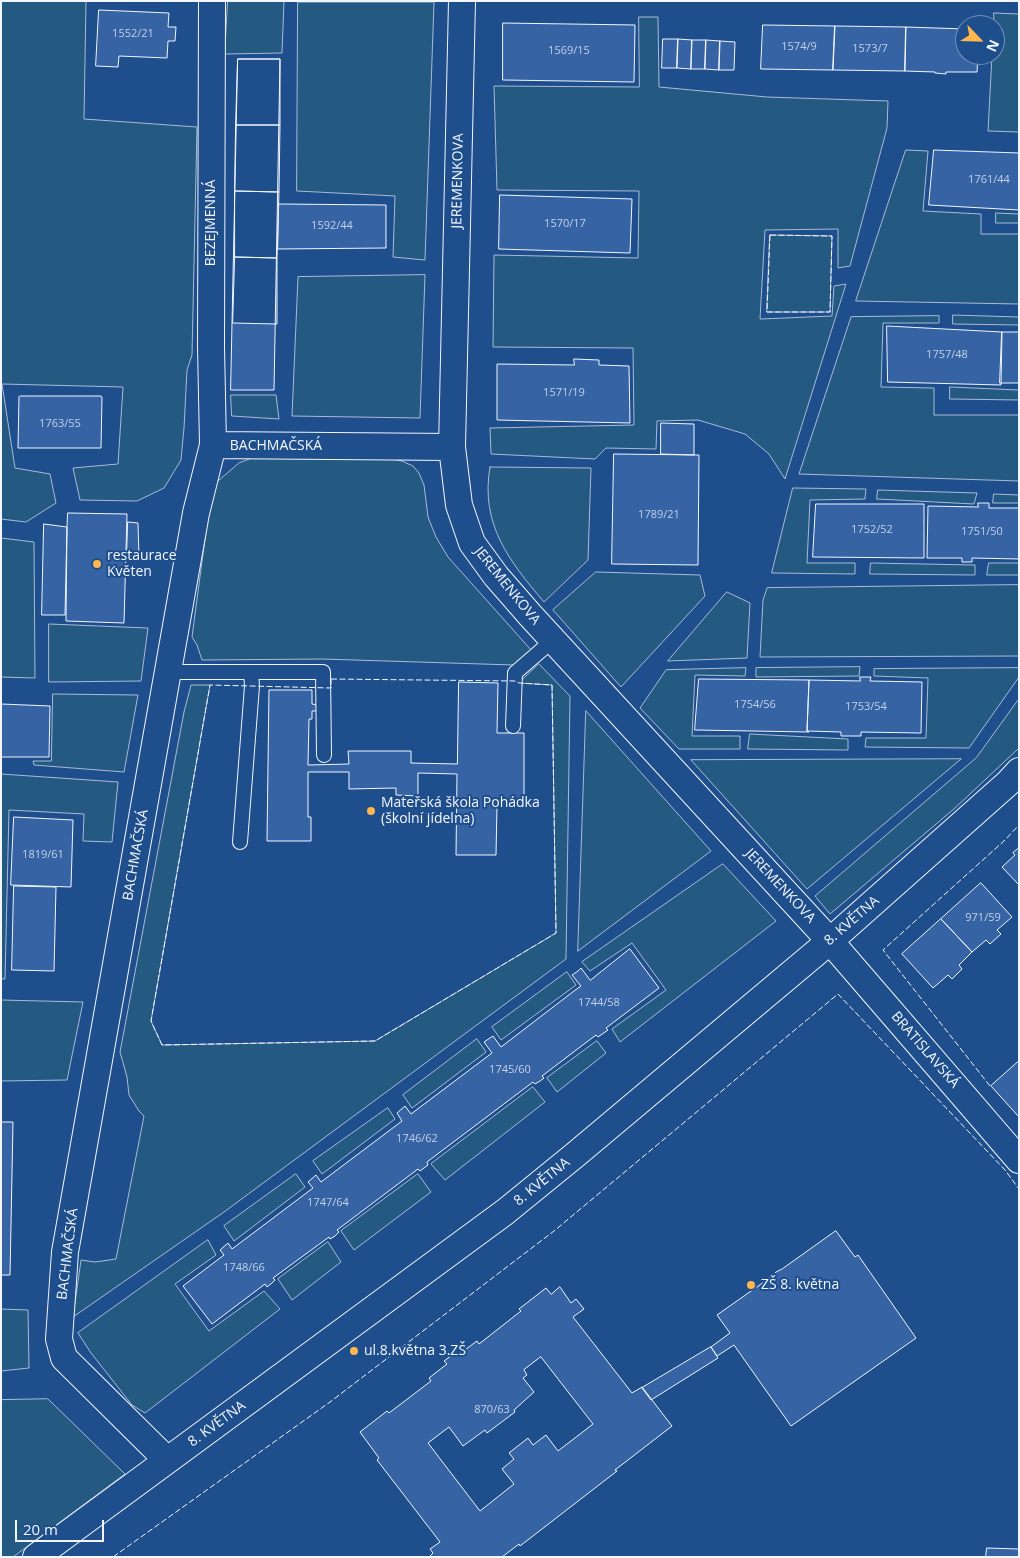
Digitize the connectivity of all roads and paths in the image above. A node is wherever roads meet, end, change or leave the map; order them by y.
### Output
1 (212, 1) edge
2 (462, 1) edge
3 (213, 445) junction
4 (452, 447) junction
5 (553, 640) junction
6 (168, 672) junction
7 (251, 672) junction
8 (514, 726) dead end
9 (324, 754) dead end
10 (1019, 771) edge
11 (240, 842) dead end
12 (830, 941) junction
13 (1016, 1149) edge
14 (167, 1460) junction
15 (36, 1557) edge

1 - 3 street, BEZEJMENNÁ
2 - 4 street, JEREMENKOVA
3 - 4 street, BACHMAČSKÁ
3 - 6 street, BACHMAČSKÁ
4 - 5 street, JEREMENKOVA
5 - 8 lane
5 - 12 street, JEREMENKOVA
6 - 7 lane
6 - 14 street, BACHMAČSKÁ
7 - 9 lane
7 - 11 lane
10 - 12 street, 8. KVĚTNA
12 - 13 street, BRATISLAVSKÁ
12 - 14 street, 8. KVĚTNA
14 - 15 street, 8. KVĚTNA

